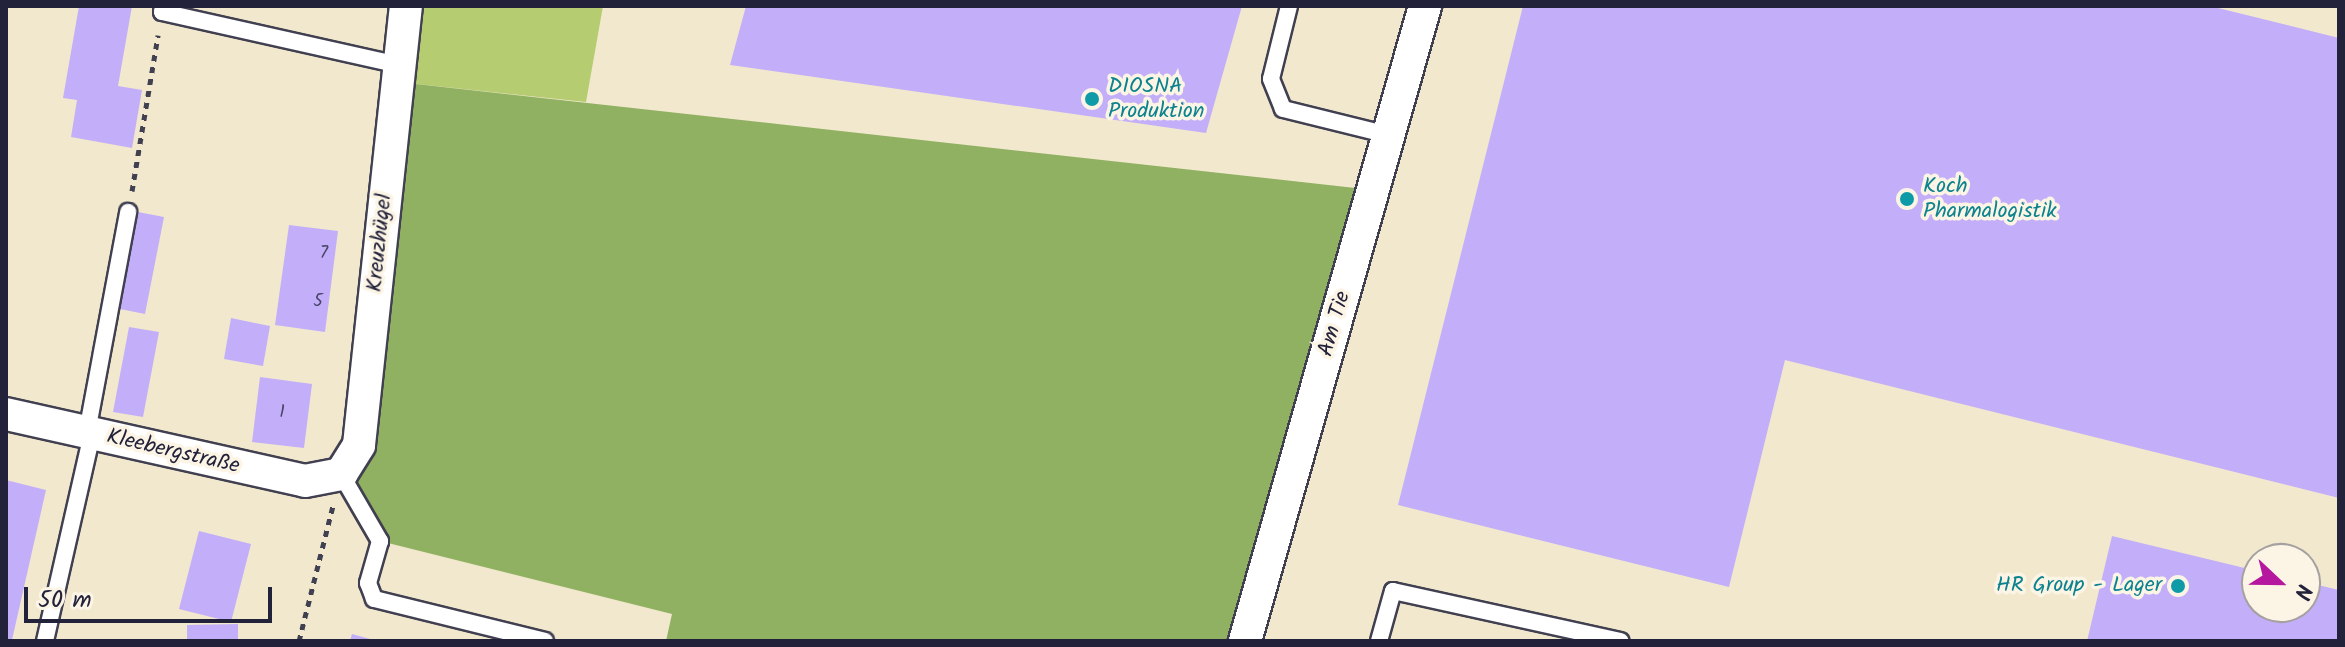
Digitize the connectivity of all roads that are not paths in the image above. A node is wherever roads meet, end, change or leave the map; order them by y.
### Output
1 (406, 6) edge
2 (1289, 6) edge
3 (1425, 6) edge
4 (162, 9) edge
5 (400, 65) junction
6 (1389, 135) junction
7 (128, 212) road end
8 (6, 414) edge
9 (90, 433) junction
10 (341, 474) junction
11 (45, 641) edge
12 (545, 641) edge
13 (1245, 641) edge
14 (1379, 641) edge
15 (1621, 641) edge

1 - 5 street, Kreuzhügel
2 - 6 lane
3 - 6 street, Am Tie
4 - 5 lane
5 - 10 street, Kreuzhügel
6 - 13 street, Am Tie
7 - 9 lane
8 - 9 street, Kleebergstraße
9 - 10 street, Kleebergstraße
9 - 11 lane
10 - 12 lane
14 - 15 lane

